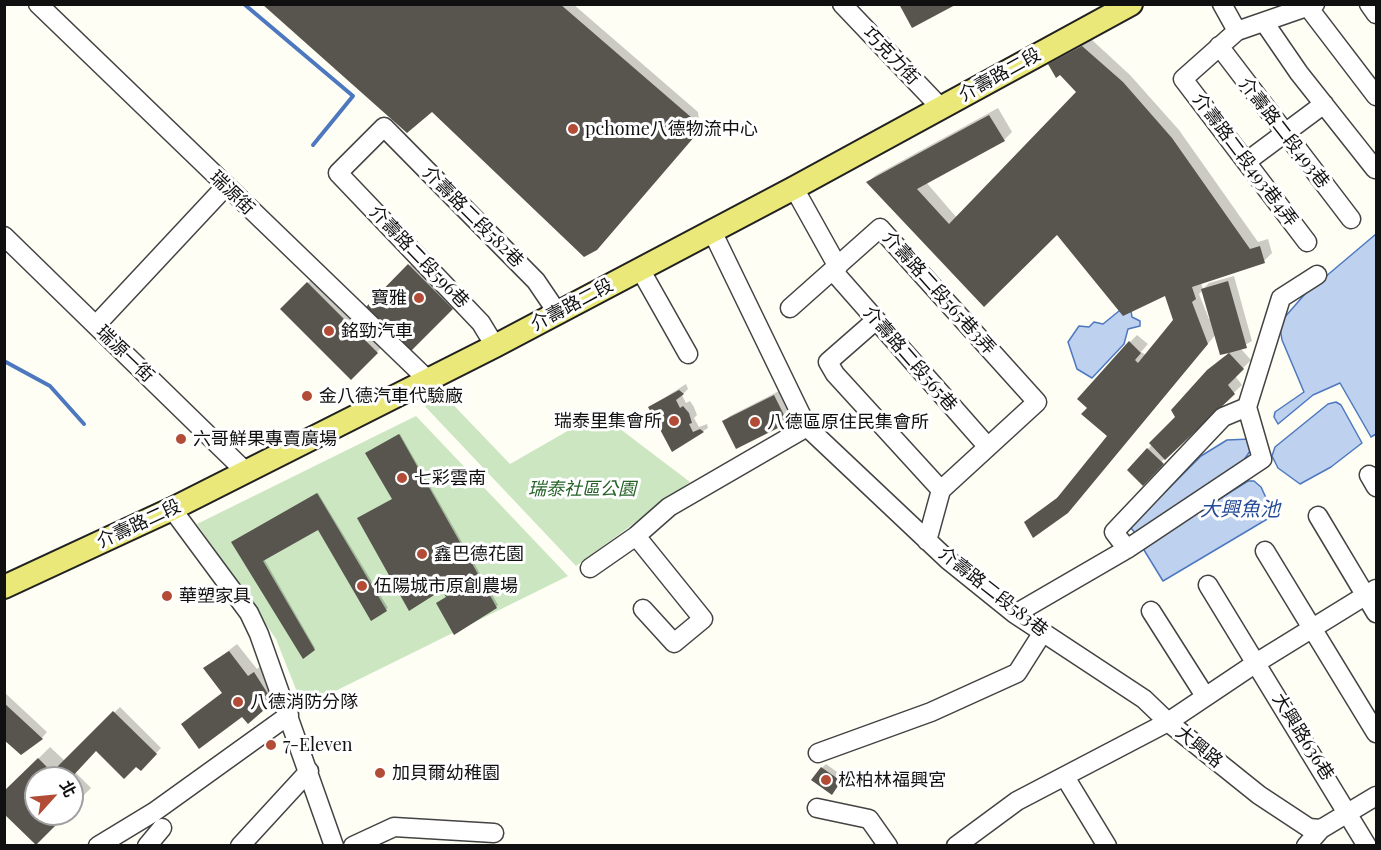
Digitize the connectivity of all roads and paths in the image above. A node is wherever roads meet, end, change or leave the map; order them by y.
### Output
1 (38, 4) edge
2 (842, 4) edge
3 (1131, 4) edge
4 (1222, 4) edge
5 (1369, 4) edge
6 (1312, 6) edge
7 (1377, 14) edge
8 (1264, 22) junction
9 (1237, 31) junction
10 (1219, 46) junction
11 (1377, 96) edge
12 (1324, 104) junction
13 (941, 108) junction
14 (1285, 134) junction
15 (1246, 162) junction
16 (1375, 169) dead end
17 (338, 173) joint
18 (226, 186) junction
19 (794, 188) junction
20 (1351, 219) dead end
21 (712, 231) junction
22 (4, 236) edge
23 (1307, 242) dead end
24 (640, 269) junction
25 (836, 269) junction
26 (1317, 275) dead end
27 (790, 308) dead end
28 (557, 312) junction
29 (876, 321) junction
30 (96, 326) junction
31 (495, 346) junction
32 (688, 354) dead end
33 (428, 380) junction
34 (1247, 408) junction
35 (807, 428) junction
36 (988, 447) junction
37 (246, 472) junction
38 (941, 490) junction
39 (172, 509) junction
40 (1318, 516) dead end
41 (636, 536) junction
42 (927, 541) junction
43 (1127, 549) junction
44 (1265, 551) dead end
45 (590, 568) dead end
46 (1208, 585) dead end
47 (4, 587) edge
48 (1371, 592) edge
49 (643, 609) dead end
50 (1151, 611) dead end
51 (1377, 613) edge
52 (1015, 614) junction
53 (1312, 628) junction
54 (1043, 632) junction
55 (1256, 663) junction
56 (1205, 696) junction
57 (289, 715) junction
58 (1168, 722) junction
59 (1377, 734) edge
60 (818, 753) dead end
61 (309, 771) junction
62 (1065, 777) junction
63 (1377, 796) edge
64 (817, 808) dead end
65 (1349, 812) junction
66 (162, 828) dead end
67 (1321, 830) junction
68 (494, 833) dead end
69 (99, 845) edge
70 (147, 846) edge
71 (240, 846) edge
72 (334, 846) edge
73 (353, 846) edge
74 (888, 846) edge
75 (956, 846) edge
76 (1107, 846) edge
77 (1305, 846) edge
78 (1367, 846) edge

1 - 18 street, 瑞源街
2 - 13 street, 巧克力街
3 - 13 main road, 介壽路二段
4 - 9 street
5 - 7 street
6 - 8 street
6 - 11 street
8 - 9 street
8 - 12 street
9 - 10 street, 介壽路二段493巷4弄
10 - 14 street, 介壽路二段493巷
10 - 15 street, 介壽路二段493巷4弄
12 - 14 street
12 - 16 street
13 - 19 main road, 介壽路二段
14 - 15 street
14 - 20 street, 介壽路二段493巷
15 - 23 street, 介壽路二段493巷4弄
17 - 28 street, 介壽路二段582巷
17 - 31 street, 介壽路二段596巷
18 - 30 street
18 - 33 street, 瑞源街
19 - 21 main road, 介壽路二段
19 - 25 street, 介壽路二段565巷
21 - 24 main road, 介壽路二段
21 - 35 street, 介壽路二段583巷
22 - 30 street, 瑞源一街
24 - 28 main road, 介壽路二段
24 - 32 street
25 - 27 street
25 - 29 street, 介壽路二段565巷
25 - 36 street, 介壽路二段565巷3弄
26 - 34 street
28 - 31 main road, 介壽路二段
29 - 36 street, 介壽路二段565巷
29 - 38 street
30 - 37 street, 瑞源一街
31 - 33 main road, 介壽路二段
33 - 37 main road, 介壽路二段
34 - 43 street
34 - 43 street
35 - 41 street
35 - 42 street, 介壽路二段583巷
36 - 38 street
37 - 39 main road, 介壽路二段
38 - 42 street
39 - 47 main road, 介壽路二段
39 - 57 street
40 - 48 street
41 - 45 street
41 - 49 street
42 - 52 street, 介壽路二段583巷
43 - 52 street
44 - 53 street
46 - 55 street, 大興路636巷
48 - 51 street
48 - 53 street
50 - 56 street
52 - 54 street, 介壽路二段583巷
53 - 55 street
53 - 59 street
54 - 58 street, 介壽路二段583巷
54 - 60 street
55 - 56 street
55 - 65 street, 大興路636巷
56 - 58 street
57 - 61 street
57 - 69 street
58 - 62 street, 大興路
58 - 67 street, 大興路
61 - 71 street
61 - 72 street
62 - 75 street, 大興路
62 - 76 street
63 - 65 street
64 - 74 street
65 - 67 street
65 - 78 street, 大興路636巷
66 - 70 street
67 - 77 street
68 - 73 street

